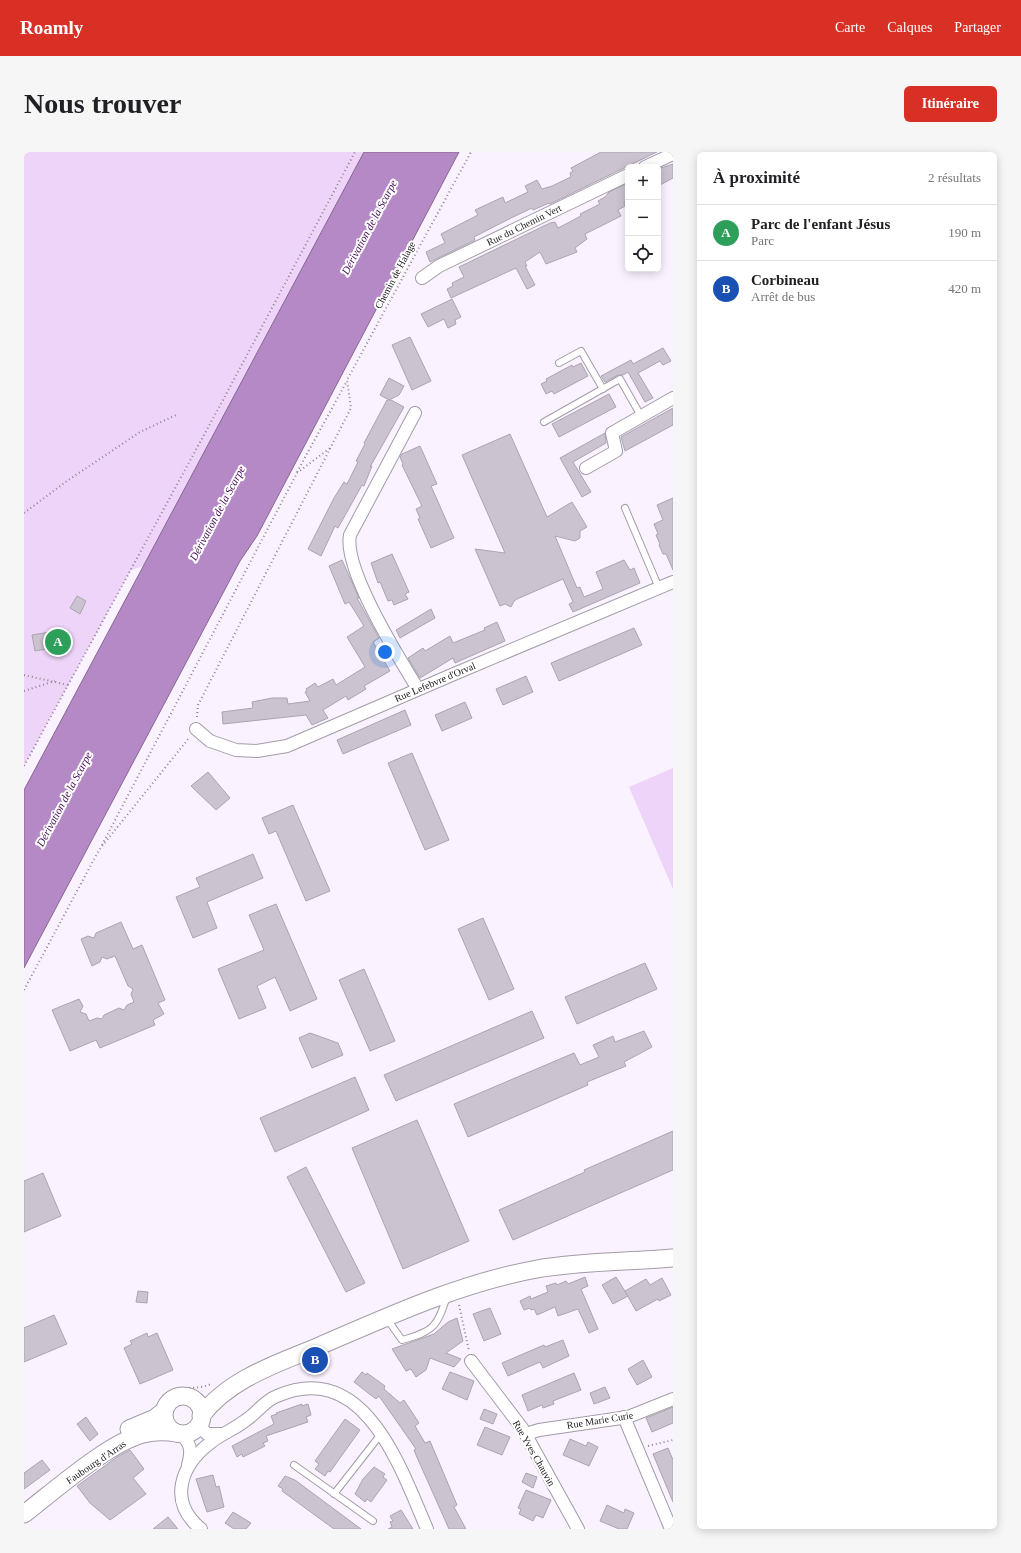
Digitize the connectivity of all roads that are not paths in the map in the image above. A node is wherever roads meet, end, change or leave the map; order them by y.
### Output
1 (673, 154) edge
2 (651, 164) edge
3 (625, 176) edge
4 (422, 278) dead end
5 (559, 363) dead end
6 (603, 389) junction
7 (673, 398) edge
8 (415, 413) dead end
9 (641, 416) junction
10 (544, 422) dead end
11 (586, 468) dead end
12 (625, 508) dead end
13 (673, 582) edge
14 (659, 588) junction
15 (418, 689) junction
16 (196, 729) road end
17 (673, 1258) edge
18 (452, 1291) junction
19 (386, 1317) junction
20 (471, 1361) road end
21 (265, 1368) junction
22 (186, 1396) junction
23 (673, 1399) edge
24 (163, 1404) junction
25 (624, 1417) junction
26 (201, 1418) junction
27 (382, 1432) junction
28 (178, 1433) junction
29 (223, 1434) junction
30 (526, 1434) junction
31 (294, 1465) dead end
32 (188, 1466) junction
33 (334, 1494) junction
34 (24, 1502) edge
35 (24, 1514) edge
36 (372, 1522) dead end
37 (201, 1529) edge
38 (427, 1529) edge
39 (578, 1529) edge
40 (671, 1529) edge

1 - 2 street
3 - 4 street, Rue du Chemin Vert
5 - 6 lane
6 - 9 lane
6 - 10 lane
7 - 9 street
8 - 15 street
9 - 11 street
12 - 14 lane
13 - 14 street, Rue Lefebvre d'Orval
14 - 15 street, Rue Lefebvre d'Orval
15 - 16 street, Rue Lefebvre d'Orval
17 - 18 main road
18 - 19 main road
18 - 19 lane
19 - 21 main road
20 - 30 street, Rue Yves Chauvin
21 - 22 main road
21 - 26 main road
22 - 24 main road
22 - 26 main road
23 - 25 street, Rue Marie Curie
24 - 28 main road
24 - 34 main road, Faubourg d'Arras
25 - 30 street, Rue Marie Curie
25 - 40 street
26 - 28 main road
26 - 29 street
27 - 29 street
27 - 33 lane
27 - 38 street
28 - 32 street
28 - 35 main road, Faubourg d'Arras
29 - 32 street
30 - 39 street, Rue Yves Chauvin
31 - 33 lane
32 - 37 street
33 - 36 lane

